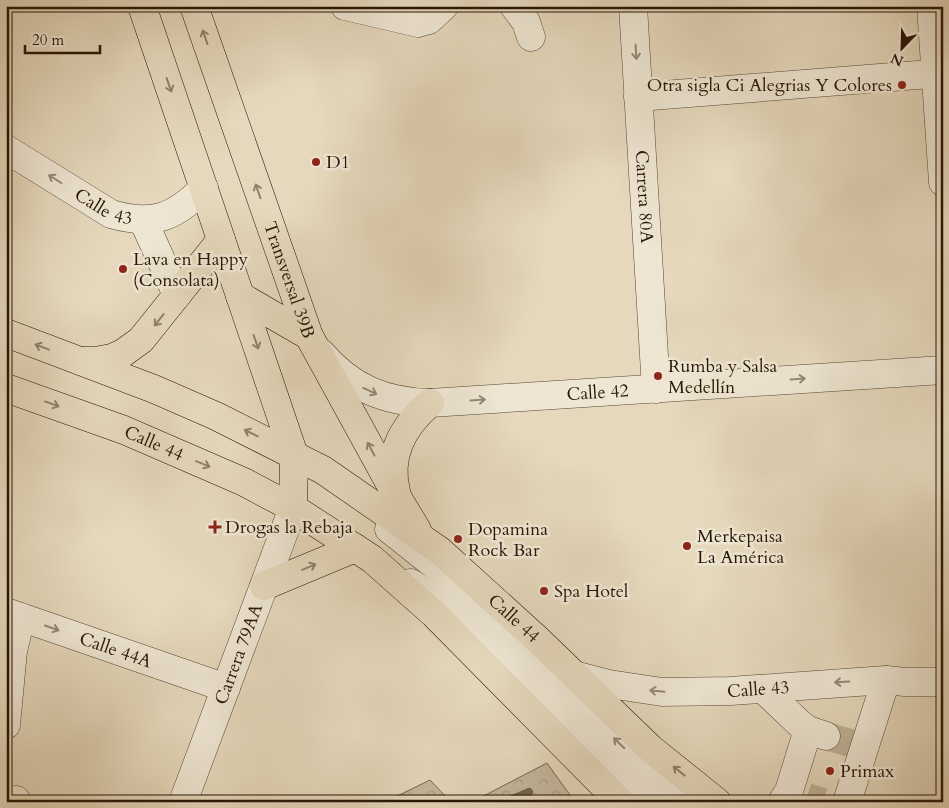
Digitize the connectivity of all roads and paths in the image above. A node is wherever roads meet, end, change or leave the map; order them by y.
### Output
1 (142, 6) edge
2 (345, 6) edge
3 (444, 6) edge
4 (514, 6) edge
5 (633, 6) edge
6 (931, 6) edge
7 (197, 8) edge
8 (531, 37) dead end
9 (940, 73) edge
10 (638, 97) junction
11 (6, 149) edge
12 (943, 182) edge
13 (204, 188) junction
14 (143, 220) junction
15 (221, 240) junction
16 (177, 295) junction
17 (240, 296) junction
18 (6, 333) edge
19 (309, 336) junction
20 (77, 361) junction
21 (943, 370) edge
22 (6, 388) edge
23 (656, 388) junction
24 (430, 404) junction
25 (294, 455) junction
26 (399, 500) junction
27 (293, 508) junction
28 (422, 537) junction
29 (354, 547) junction
30 (264, 586) junction
31 (14, 615) edge
32 (886, 680) junction
33 (943, 682) edge
34 (226, 688) junction
35 (763, 688) junction
36 (564, 693) junction
37 (6, 725) edge
38 (793, 796) edge
39 (184, 802) edge
40 (620, 802) edge
41 (645, 802) edge
42 (679, 802) edge
43 (717, 802) edge
44 (847, 802) edge

1 -> 13 main road
2 - 3 street
4 - 8 street
5 -> 10 street, Carrera 80A
6 - 9 street
19 -> 7 main road, Transversal 39B
9 - 10 street
9 - 12 street
10 - 23 street, Carrera 80A
14 -> 11 street, Calle 43
13 - 14 street, Calle 43
13 - 15 main road
14 - 16 street
15 - 16 main road
15 - 17 main road
16 -> 20 main road
17 - 19 main road
17 -> 25 main road
20 -> 18 main road, Calle 44
19 -> 24 street, Calle 42
26 -> 19 main road, Transversal 39B
25 -> 20 main road, Calle 44
23 -> 21 street, Calle 42
22 -> 27 main road, Calle 44
24 -> 23 street, Calle 42
24 - 26 main road
25 - 27 main road
25 - 28 main road, Calle 44
25 - 29 main road
25 - 36 street, Calle 44
26 - 28 main road, Transversal 39B
27 - 29 main road, Calle 44
27 - 30 street, Carrera 79AA
28 - 36 main road, Calle 44
30 -> 29 main road
29 - 36 street, Calle 44
29 - 40 main road, Calle 44
30 - 34 street, Carrera 79AA
31 -> 34 street, Calle 44A
31 - 37 street
32 - 33 street, Calle 43
32 -> 35 street, Calle 43
32 - 44 street
34 - 39 street, Carrera 79AA
35 -> 36 street, Calle 43
35 - 38 street
36 - 41 street, Calle 44
42 -> 36 street, Calle 44
43 -> 36 main road, Calle 44

